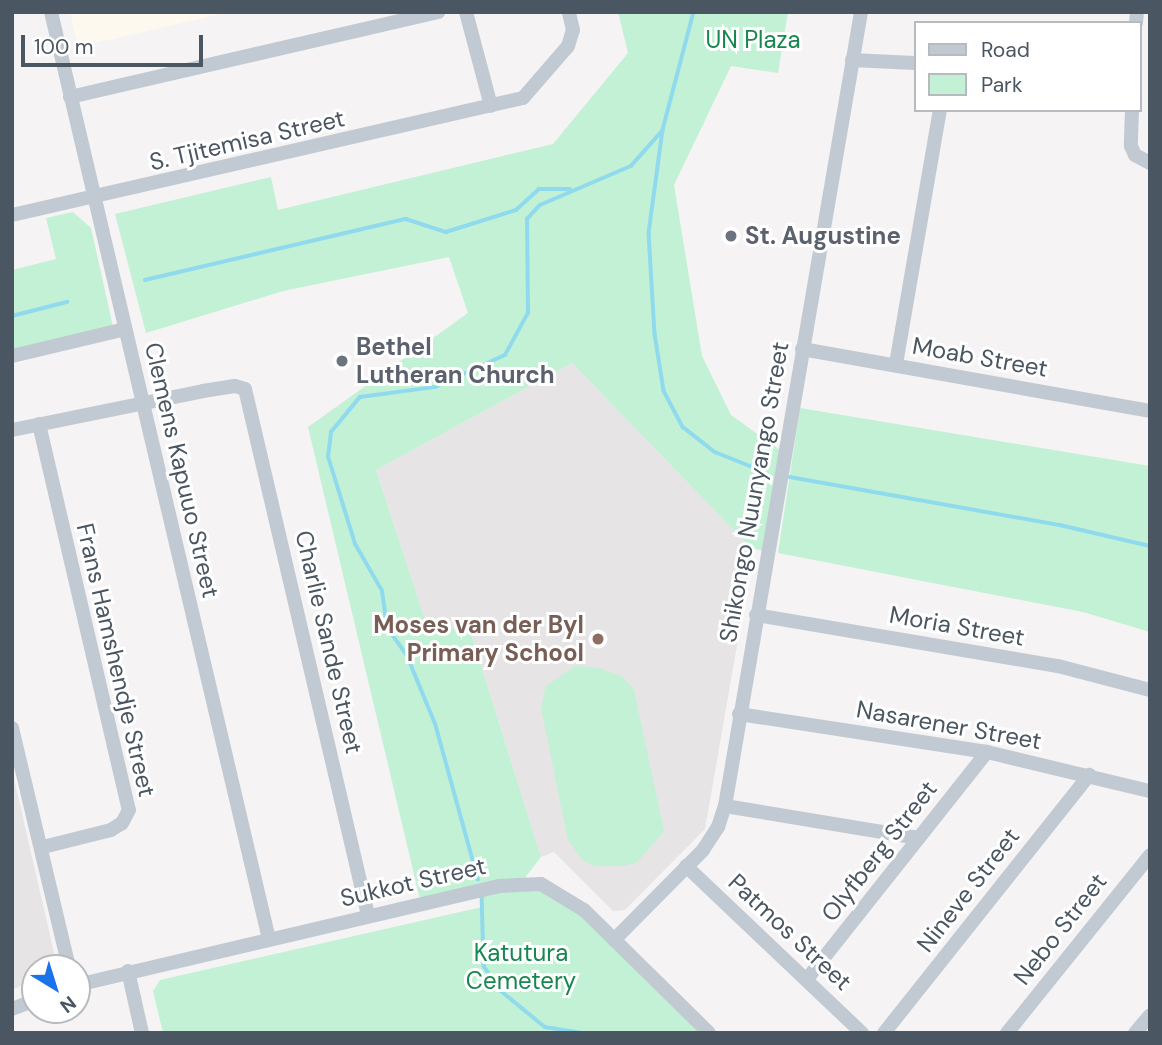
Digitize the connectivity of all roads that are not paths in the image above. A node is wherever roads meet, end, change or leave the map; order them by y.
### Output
1 (51, 12) edge
2 (438, 12) edge
3 (466, 12) edge
4 (569, 12) edge
5 (861, 12) edge
6 (852, 60) junction
7 (914, 64) edge
8 (70, 97) junction
9 (491, 106) junction
10 (940, 112) edge
11 (1132, 112) edge
12 (1150, 163) edge
13 (94, 198) junction
14 (12, 215) edge
15 (125, 329) junction
16 (802, 349) junction
17 (12, 356) edge
18 (895, 364) junction
19 (142, 402) junction
20 (1150, 411) edge
21 (39, 424) junction
22 (12, 430) edge
23 (755, 615) junction
24 (1150, 690) edge
25 (739, 714) junction
26 (13, 735) edge
27 (987, 752) junction
28 (1089, 775) junction
29 (1150, 791) edge
30 (724, 806) junction
31 (918, 838) junction
32 (43, 848) junction
33 (1150, 855) edge
34 (686, 866) junction
35 (368, 915) junction
36 (269, 939) junction
37 (614, 940) junction
38 (66, 954) edge
39 (128, 971) junction
40 (807, 979) junction
41 (91, 981) edge
42 (1150, 1015) edge
43 (142, 1033) edge
44 (709, 1033) edge
45 (862, 1033) edge
46 (884, 1033) edge
47 (1007, 1033) edge
48 (1135, 1033) edge

1 - 8 street, Clemens Kapuuo Street
2 - 8 street
3 - 9 street
4 - 9 street, S. Tjitemisa Street
5 - 6 street, Shikongo Nuunyango Street
6 - 7 street
6 - 16 street, Shikongo Nuunyango Street
8 - 13 street, Clemens Kapuuo Street
9 - 13 street, S. Tjitemisa Street
10 - 18 street
11 - 12 street
13 - 14 street, S. Tjitemisa Street
13 - 15 street, Clemens Kapuuo Street
15 - 17 street
15 - 19 street, Clemens Kapuuo Street
16 - 18 street, Moab Street
16 - 23 street, Shikongo Nuunyango Street
18 - 20 street, Moab Street
19 - 21 street
19 - 35 street, Charlie Sande Street
19 - 36 street, Clemens Kapuuo Street
21 - 22 street
21 - 32 street, Frans Hamshendje Street
23 - 24 street, Moria Street
23 - 25 street, Shikongo Nuunyango Street
25 - 27 street, Nasarener Street
25 - 30 street, Shikongo Nuunyango Street
26 - 32 street
27 - 28 street, Nasarener Street
27 - 31 street, Olyfberg Street
28 - 29 street, Nasarener Street
28 - 46 street, Nineve Street
30 - 31 street
30 - 34 street, Shikongo Nuunyango Street
31 - 40 street, Olyfberg Street
32 - 38 street
33 - 47 street, Nebo Street
34 - 37 street, Shikongo Nuunyango Street
34 - 40 street, Patmos Street
35 - 36 street, Sukkot Street
35 - 37 street, Sukkot Street
36 - 39 street, Sukkot Street
37 - 44 street, Sukkot Street
39 - 41 street, Sukkot Street
39 - 43 street
40 - 45 street, Patmos Street
42 - 48 street

